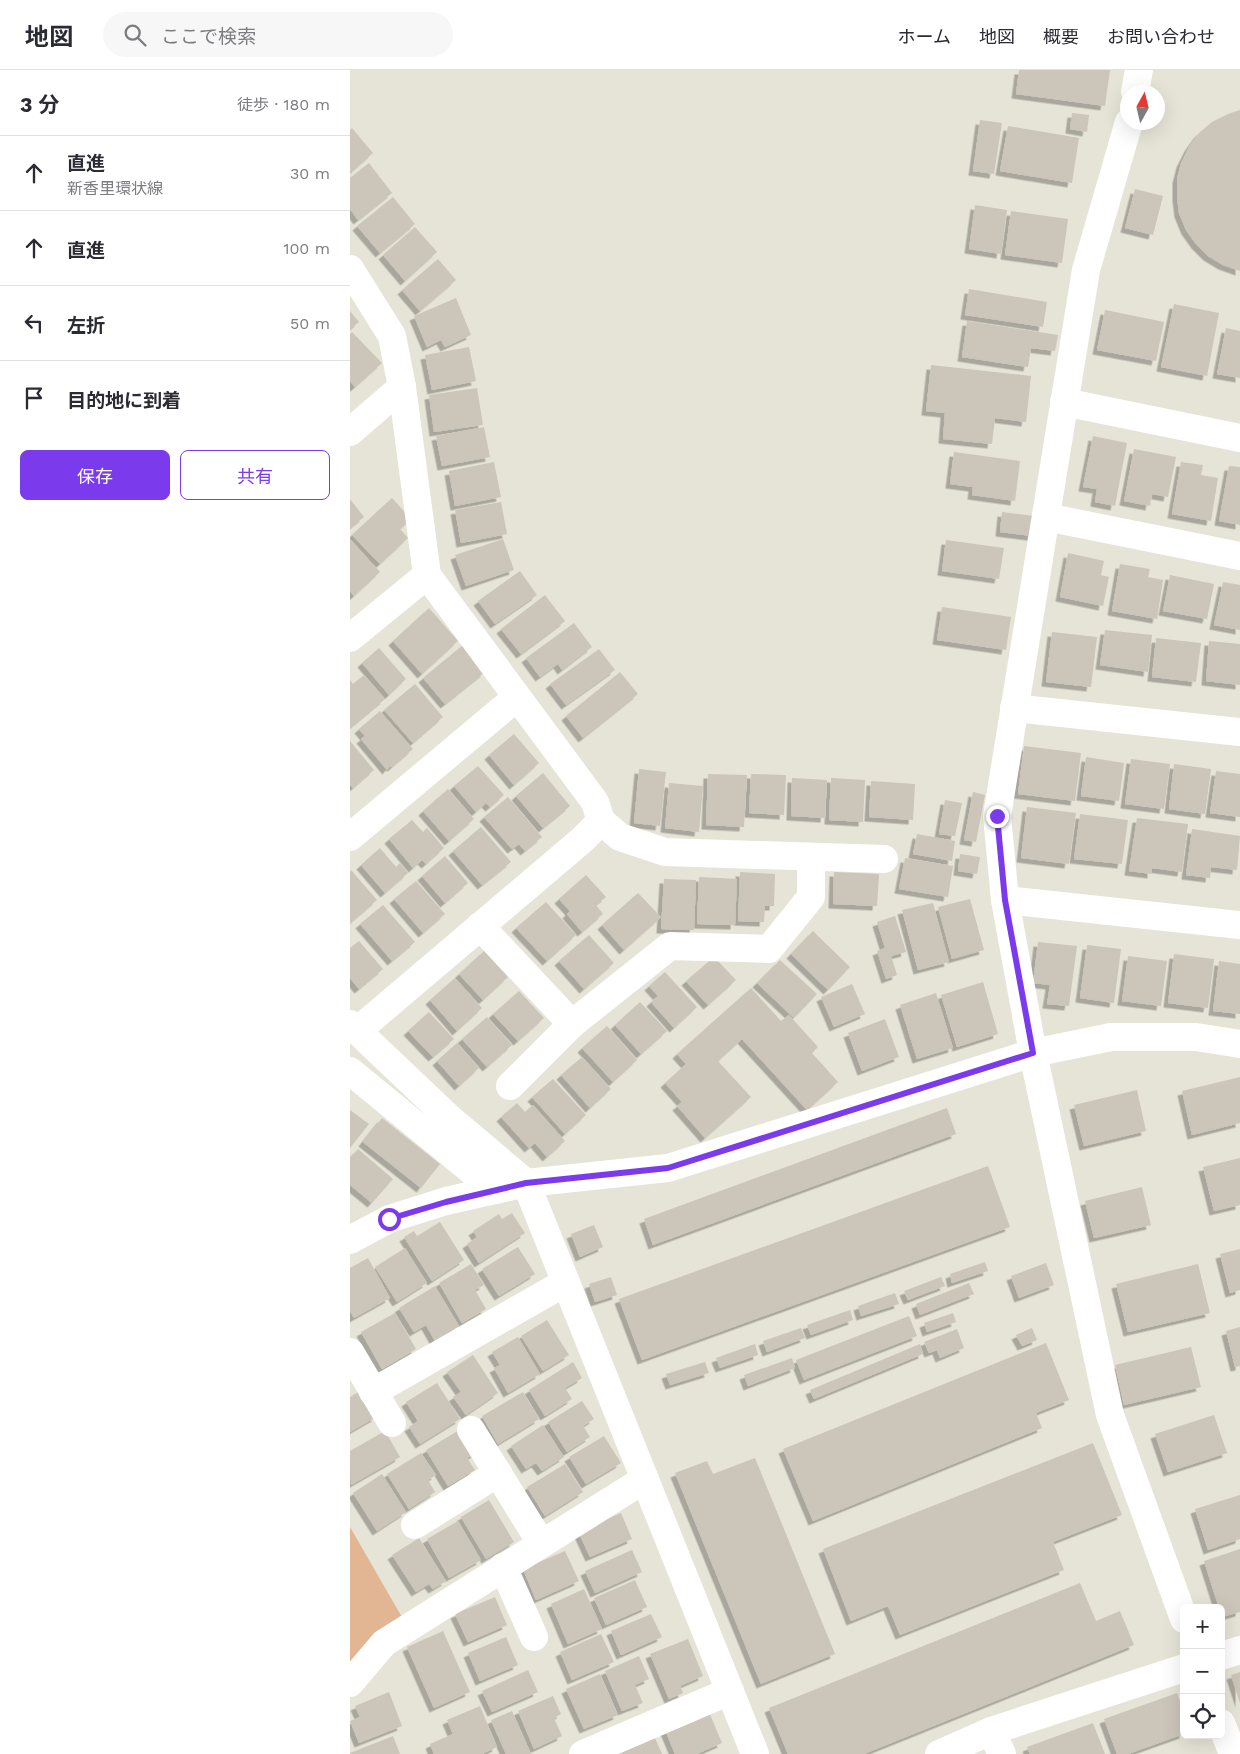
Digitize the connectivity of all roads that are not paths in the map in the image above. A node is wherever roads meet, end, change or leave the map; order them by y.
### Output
1 (1139, 70) edge
2 (1136, 85) edge
3 (1127, 130) edge
4 (350, 269) edge
5 (402, 387) junction
6 (1064, 402) junction
7 (350, 432) edge
8 (1240, 438) edge
9 (1046, 517) junction
10 (1240, 556) edge
11 (427, 575) junction
12 (350, 638) edge
13 (517, 697) junction
14 (1014, 708) junction
15 (1240, 732) edge
16 (601, 821) junction
17 (350, 838) edge
18 (811, 857) junction
19 (884, 859) dead end
20 (1005, 900) junction
21 (1240, 925) edge
22 (480, 926) junction
23 (572, 1024) junction
24 (353, 1027) edge
25 (1240, 1044) edge
26 (1033, 1053) junction
27 (350, 1070) edge
28 (510, 1086) dead end
29 (526, 1183) junction
30 (495, 1190) junction
31 (350, 1240) edge
32 (566, 1282) junction
33 (350, 1352) edge
34 (373, 1392) junction
35 (392, 1423) dead end
36 (471, 1430) dead end
37 (498, 1473) junction
38 (645, 1479) junction
39 (415, 1525) dead end
40 (541, 1543) junction
41 (503, 1567) junction
42 (1180, 1608) edge
43 (534, 1637) dead end
44 (1240, 1650) edge
45 (1225, 1655) edge
46 (1180, 1670) edge
47 (350, 1683) edge
48 (730, 1692) junction
49 (1225, 1733) edge
50 (996, 1742) edge
51 (583, 1754) edge
52 (755, 1754) edge
53 (939, 1754) edge
54 (1233, 1754) edge

1 - 2 street
3 - 6 street
4 - 5 street
5 - 7 street
5 - 11 street
6 - 8 street
6 - 9 street
9 - 10 street
9 - 14 street
11 - 12 street
11 - 13 street
13 - 16 street
13 - 17 street
14 - 15 street
14 - 20 street
16 - 18 street
16 - 22 street
18 - 19 street
18 - 23 street
20 - 21 street
20 - 26 street
22 - 23 street
22 - 24 street
23 - 28 street
24 - 29 street
25 - 26 street
26 - 29 street
26 - 42 street
27 - 30 street
29 - 30 street
29 - 32 street
30 - 31 street
32 - 34 street
32 - 38 street
33 - 34 street
34 - 35 street
36 - 37 street
37 - 39 street
37 - 40 street
38 - 40 street
38 - 48 street
40 - 41 street
41 - 43 street
41 - 47 street
44 - 45 street
46 - 50 street
48 - 51 street
48 - 52 street
49 - 54 street
50 - 53 street

